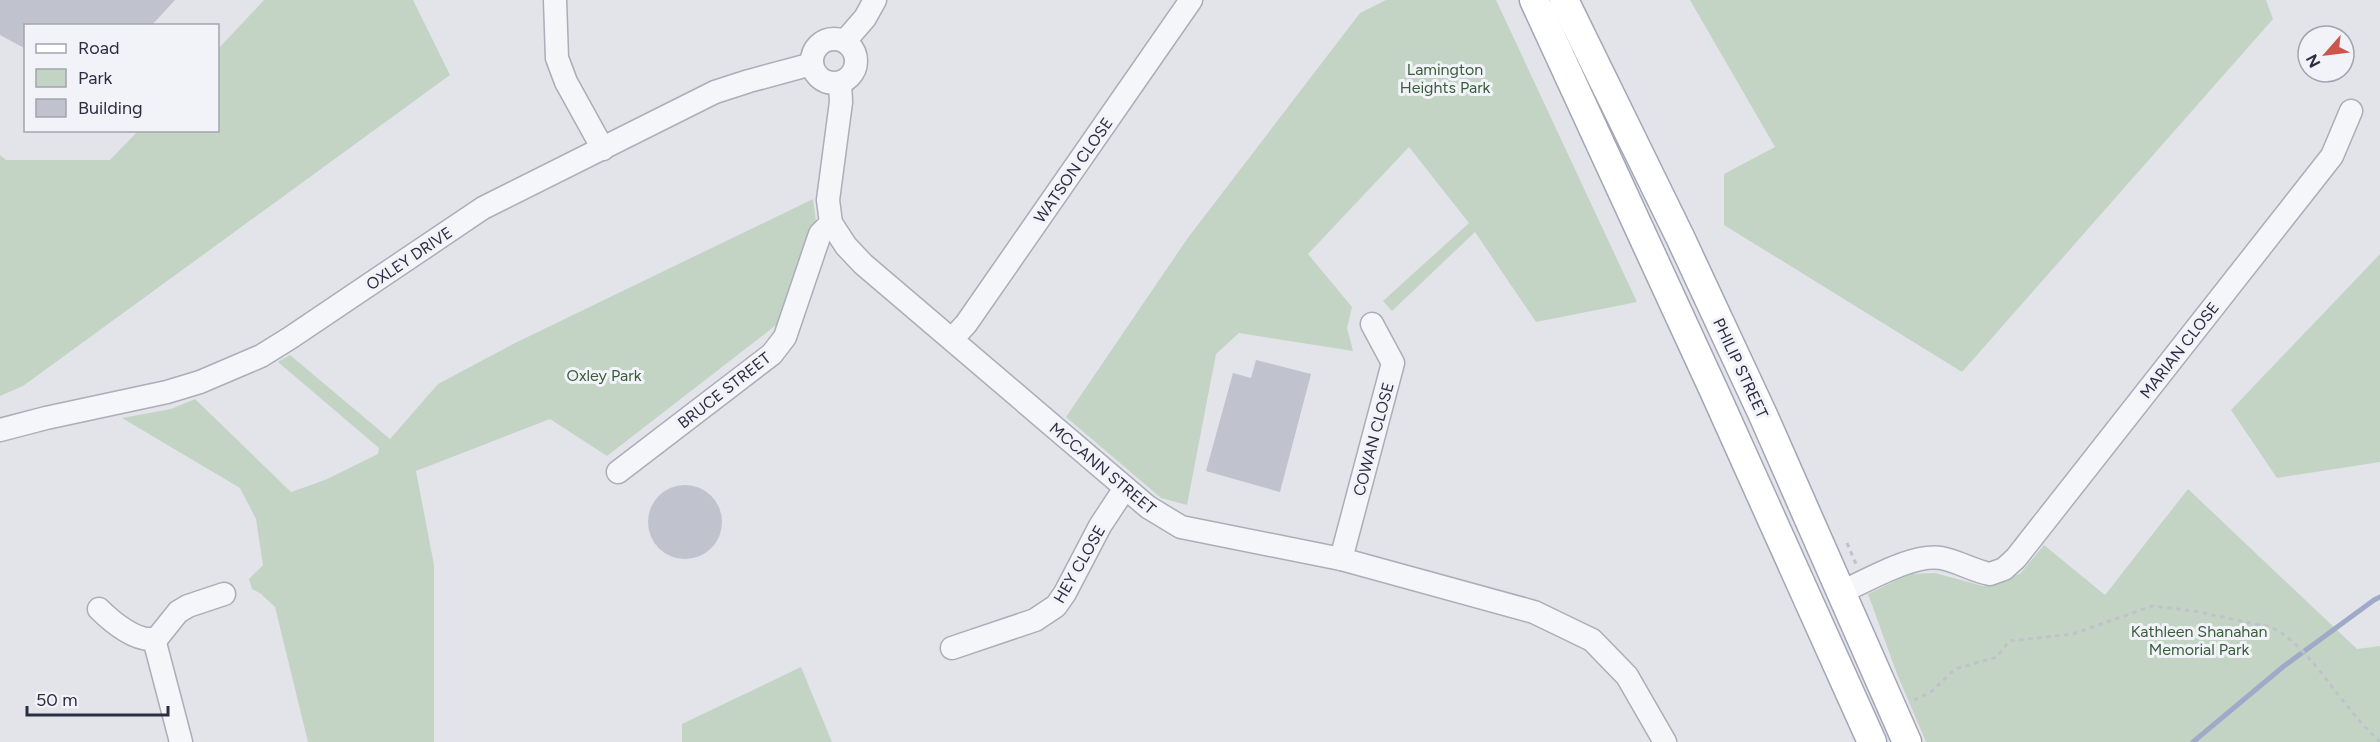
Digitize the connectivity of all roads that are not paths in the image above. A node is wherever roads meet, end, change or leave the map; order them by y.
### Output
1 (555, 0) edge
2 (875, 0) edge
3 (1191, 0) edge
4 (1534, 0) edge
5 (1563, 0) edge
6 (845, 41) junction
7 (812, 64) junction
8 (840, 83) junction
9 (2351, 111) dead end
10 (603, 149) junction
11 (831, 223) junction
12 (1372, 324) dead end
13 (952, 338) junction
14 (0, 430) edge
15 (618, 472) dead end
16 (1125, 488) junction
17 (1341, 559) junction
18 (1841, 592) junction
19 (224, 594) dead end
20 (99, 609) dead end
21 (154, 639) junction
22 (952, 648) dead end
23 (182, 742) edge
24 (1665, 742) edge
25 (1872, 742) edge
26 (1907, 742) edge

1 - 10 street
2 - 6 street
3 - 13 street, WATSON CLOSE
4 - 25 main road, PHILIP STREET
5 - 18 main road, PHILIP STREET
6 - 7 street
6 - 8 street
7 - 8 street
7 - 10 street, OXLEY DRIVE
8 - 11 street, MCCANN STREET
9 - 18 street, MARIAN CLOSE
10 - 14 street, OXLEY DRIVE
11 - 13 street, MCCANN STREET
11 - 15 street, BRUCE STREET
12 - 17 street, COWAN CLOSE
13 - 16 street, MCCANN STREET
16 - 17 street, MCCANN STREET
16 - 22 street, HEY CLOSE
17 - 24 street, MCCANN STREET
18 - 26 main road, PHILIP STREET
19 - 21 street
20 - 21 street
21 - 23 street

